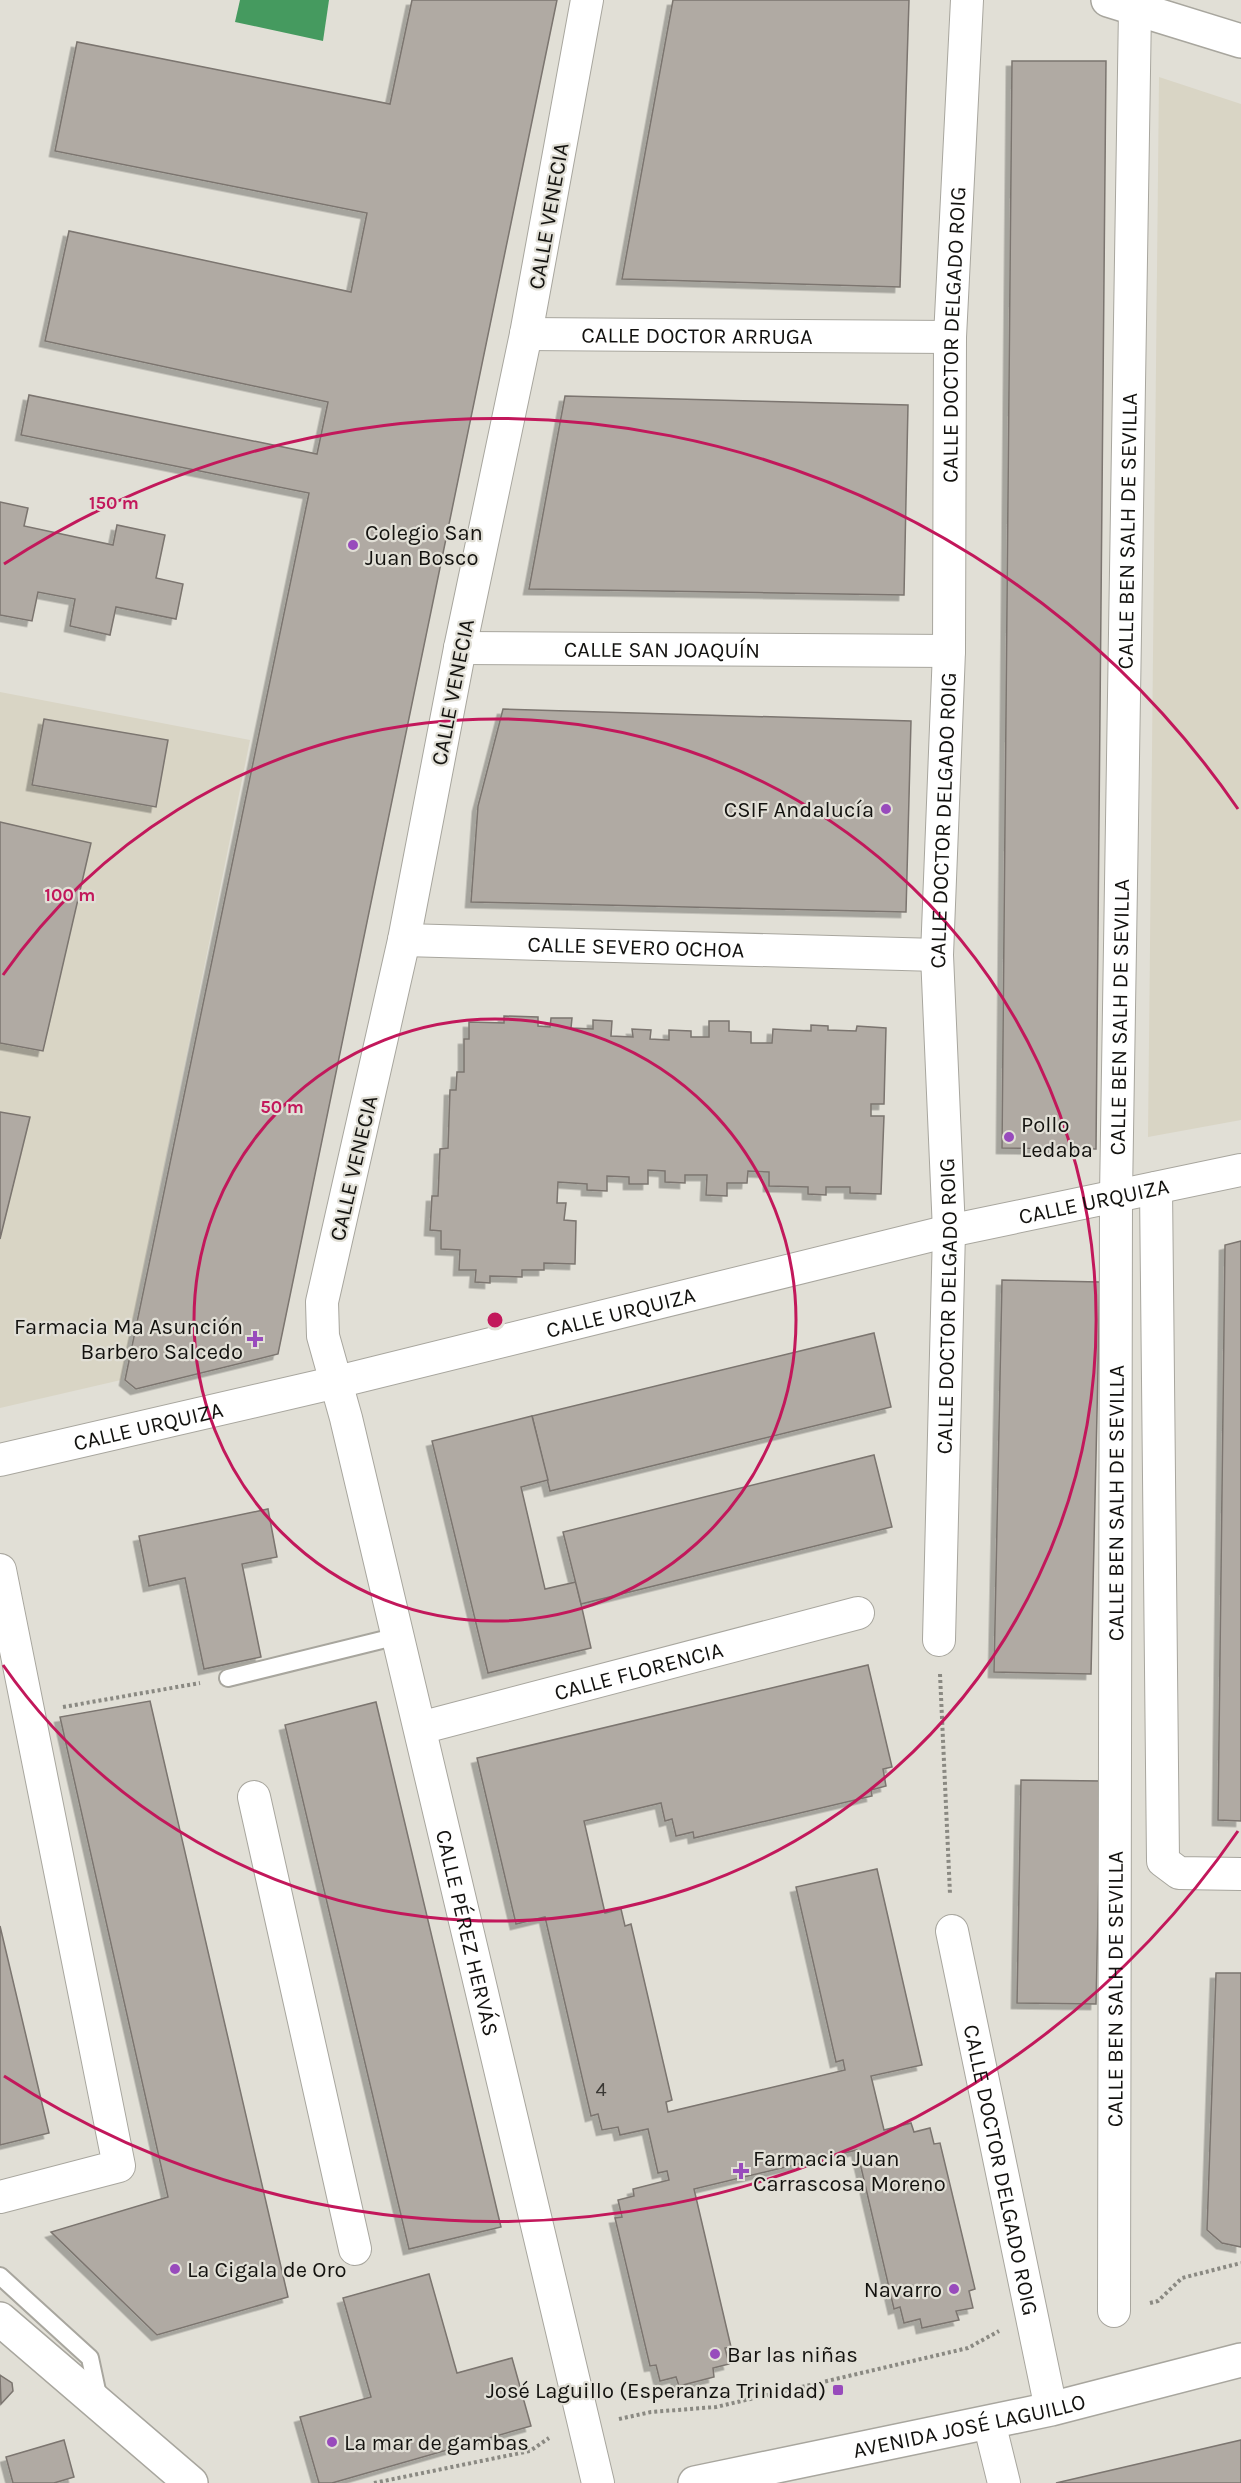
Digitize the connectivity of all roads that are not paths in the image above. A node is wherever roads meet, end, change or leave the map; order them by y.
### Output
1 (587, 0) edge
2 (967, 0) edge
3 (1141, 6) edge
4 (1241, 41) edge
5 (526, 334) junction
6 (950, 336) junction
7 (460, 648) junction
8 (949, 651) junction
9 (404, 940) junction
10 (938, 955) junction
11 (1241, 1170) edge
12 (1156, 1188) junction
13 (1116, 1196) junction
14 (949, 1232) junction
15 (337, 1382) junction
16 (0, 1460) edge
17 (0, 1570) edge
18 (858, 1613) dead end
19 (398, 1636) junction
20 (939, 1640) road end
21 (228, 1678) road end
22 (420, 1728) junction
23 (254, 1797) dead end
24 (1241, 1874) edge
25 (952, 1931) road end
26 (0, 2197) edge
27 (355, 2249) dead end
28 (0, 2276) edge
29 (1114, 2311) road end
30 (0, 2319) edge
31 (1241, 2360) edge
32 (100, 2407) junction
33 (1052, 2409) junction
34 (989, 2422) junction
35 (191, 2483) edge
36 (598, 2483) edge
37 (695, 2483) edge
38 (1004, 2483) edge

1 - 5 street, CALLE VENECIA
2 - 6 street, CALLE DOCTOR DELGADO ROIG
3 - 4 main road
3 - 13 street, CALLE BEN SALH DE SEVILLA
5 - 6 street, CALLE DOCTOR ARRUGA
5 - 7 street, CALLE VENECIA
6 - 8 street, CALLE DOCTOR DELGADO ROIG
7 - 8 street, CALLE SAN JOAQUÍN
7 - 9 street, CALLE VENECIA
8 - 10 street, CALLE DOCTOR DELGADO ROIG
9 - 10 street, CALLE SEVERO OCHOA
9 - 15 street, CALLE VENECIA
10 - 14 street, CALLE DOCTOR DELGADO ROIG
11 - 12 street, CALLE URQUIZA
12 - 13 street, CALLE URQUIZA
12 - 24 street
13 - 14 street, CALLE URQUIZA
13 - 29 street, CALLE BEN SALH DE SEVILLA
14 - 15 street, CALLE URQUIZA
14 - 20 street, CALLE DOCTOR DELGADO ROIG
15 - 16 street, CALLE URQUIZA
15 - 19 street, CALLE PÉREZ HERVÁS
17 - 26 street
18 - 22 street, CALLE FLORENCIA
19 - 21 lane
19 - 22 street, CALLE PÉREZ HERVÁS
22 - 36 street, CALLE PÉREZ HERVÁS
23 - 27 street
25 - 33 street, CALLE DOCTOR DELGADO ROIG
28 - 32 lane
30 - 32 main road
31 - 33 main road, AVENIDA JOSÉ LAGUILLO
32 - 35 main road
33 - 34 main road, AVENIDA JOSÉ LAGUILLO
34 - 37 main road, AVENIDA JOSÉ LAGUILLO
34 - 38 street

